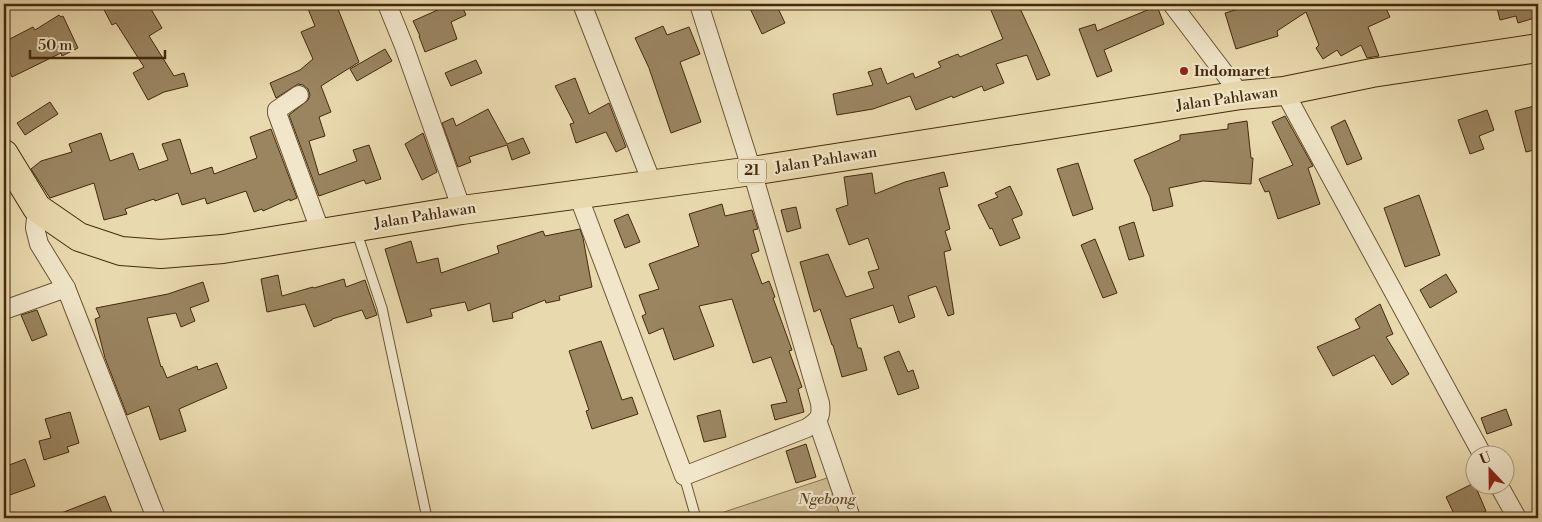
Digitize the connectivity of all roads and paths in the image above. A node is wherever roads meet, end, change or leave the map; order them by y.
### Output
1 (386, 4) edge
2 (582, 4) edge
3 (699, 4) edge
4 (1172, 4) edge
5 (1538, 48) edge
6 (1284, 91) junction
7 (299, 95) dead end
8 (1241, 96) junction
9 (4, 154) edge
10 (752, 171) junction
11 (652, 184) junction
12 (578, 195) junction
13 (37, 208) junction
14 (462, 210) junction
15 (355, 227) junction
16 (320, 233) junction
17 (66, 288) junction
18 (4, 310) edge
19 (817, 420) junction
20 (1477, 444) edge
21 (684, 476) junction
22 (1504, 494) edge
23 (156, 518) edge
24 (428, 518) edge
25 (696, 518) edge
26 (851, 518) edge
27 (1517, 518) edge

1 - 14 street
2 - 11 street
3 - 10 street
4 - 8 street
5 - 6 highway, Jalan Pahlawan / 21
6 - 8 highway, Jalan Pahlawan / 21
6 - 20 street
7 - 16 street
8 - 10 highway, Jalan Pahlawan / 21
9 - 13 highway, Jalan Pahlawan / 21
10 - 11 highway, Jalan Pahlawan / 21
10 - 19 street
11 - 12 highway, Jalan Pahlawan / 21
12 - 14 highway, Jalan Pahlawan / 21
12 - 21 street
13 - 16 highway, Jalan Pahlawan / 21
13 - 17 street
14 - 15 highway, Jalan Pahlawan / 21
15 - 16 highway, Jalan Pahlawan / 21
15 - 24 lane
17 - 18 street
17 - 23 street
19 - 21 street
19 - 26 street
21 - 25 lane
22 - 27 street

